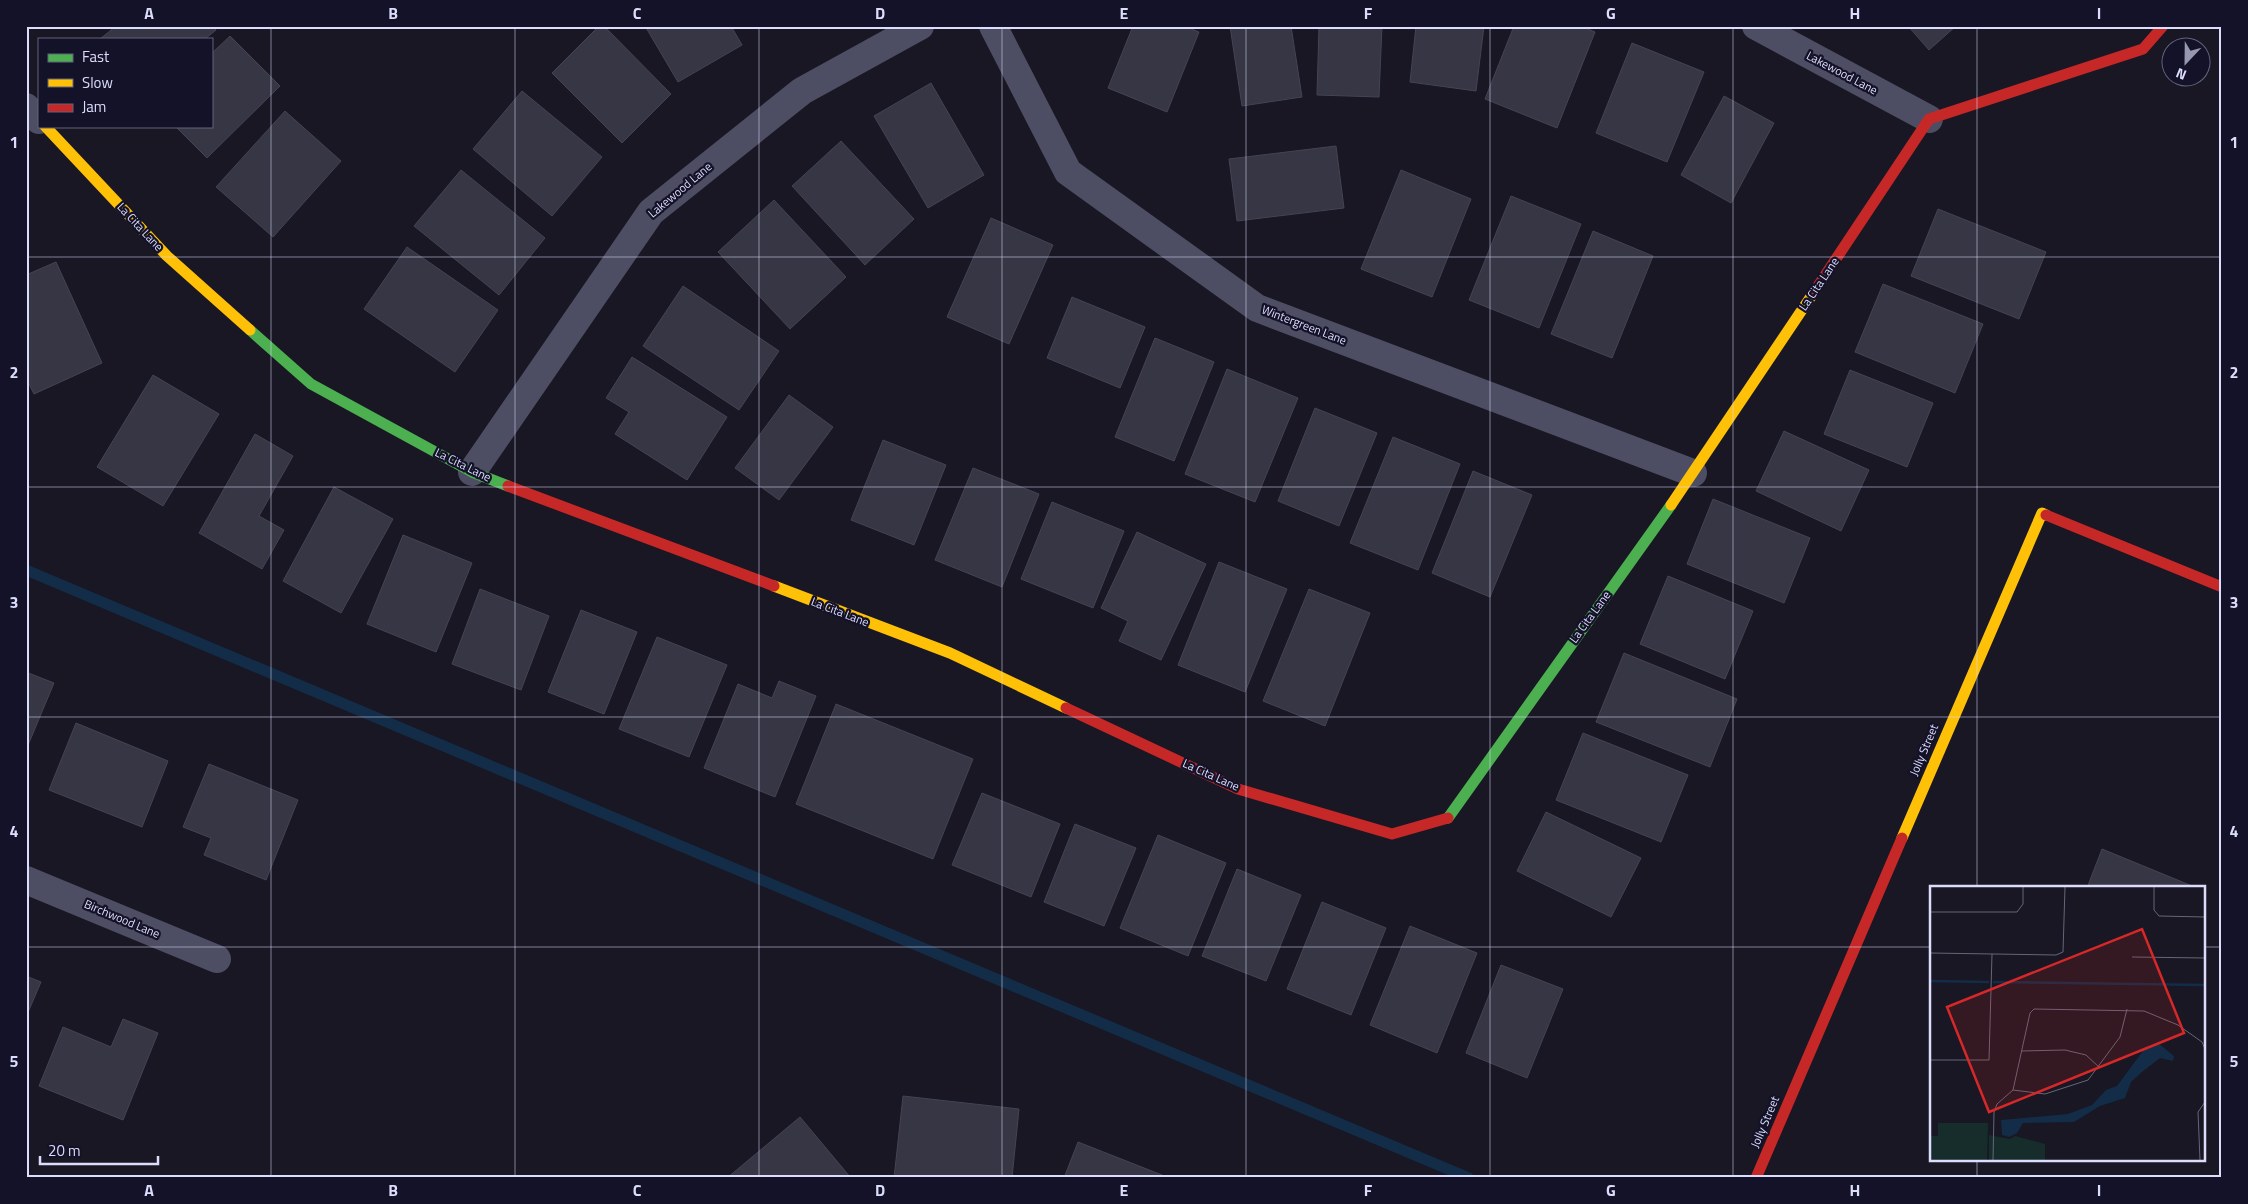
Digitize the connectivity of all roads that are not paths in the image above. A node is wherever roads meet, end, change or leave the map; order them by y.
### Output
1 (920, 26) edge
2 (992, 26) edge
3 (1756, 26) edge
4 (2163, 26) edge
5 (26, 107) edge
6 (38, 119) edge
7 (1929, 119) junction
8 (47, 128) edge
9 (472, 472) junction
10 (1693, 473) junction
11 (2222, 587) edge
12 (26, 880) edge
13 (217, 959) dead end
14 (1756, 1178) edge

1 - 9 street, Lakewood Lane
2 - 10 street, Wintergreen Lane
3 - 7 street, Lakewood Lane
4 - 7 street
5 - 6 street
7 - 10 street, La Cita Lane
8 - 9 street, La Cita Lane
9 - 10 street, La Cita Lane
11 - 14 street, Jolly Street
12 - 13 street, Birchwood Lane

